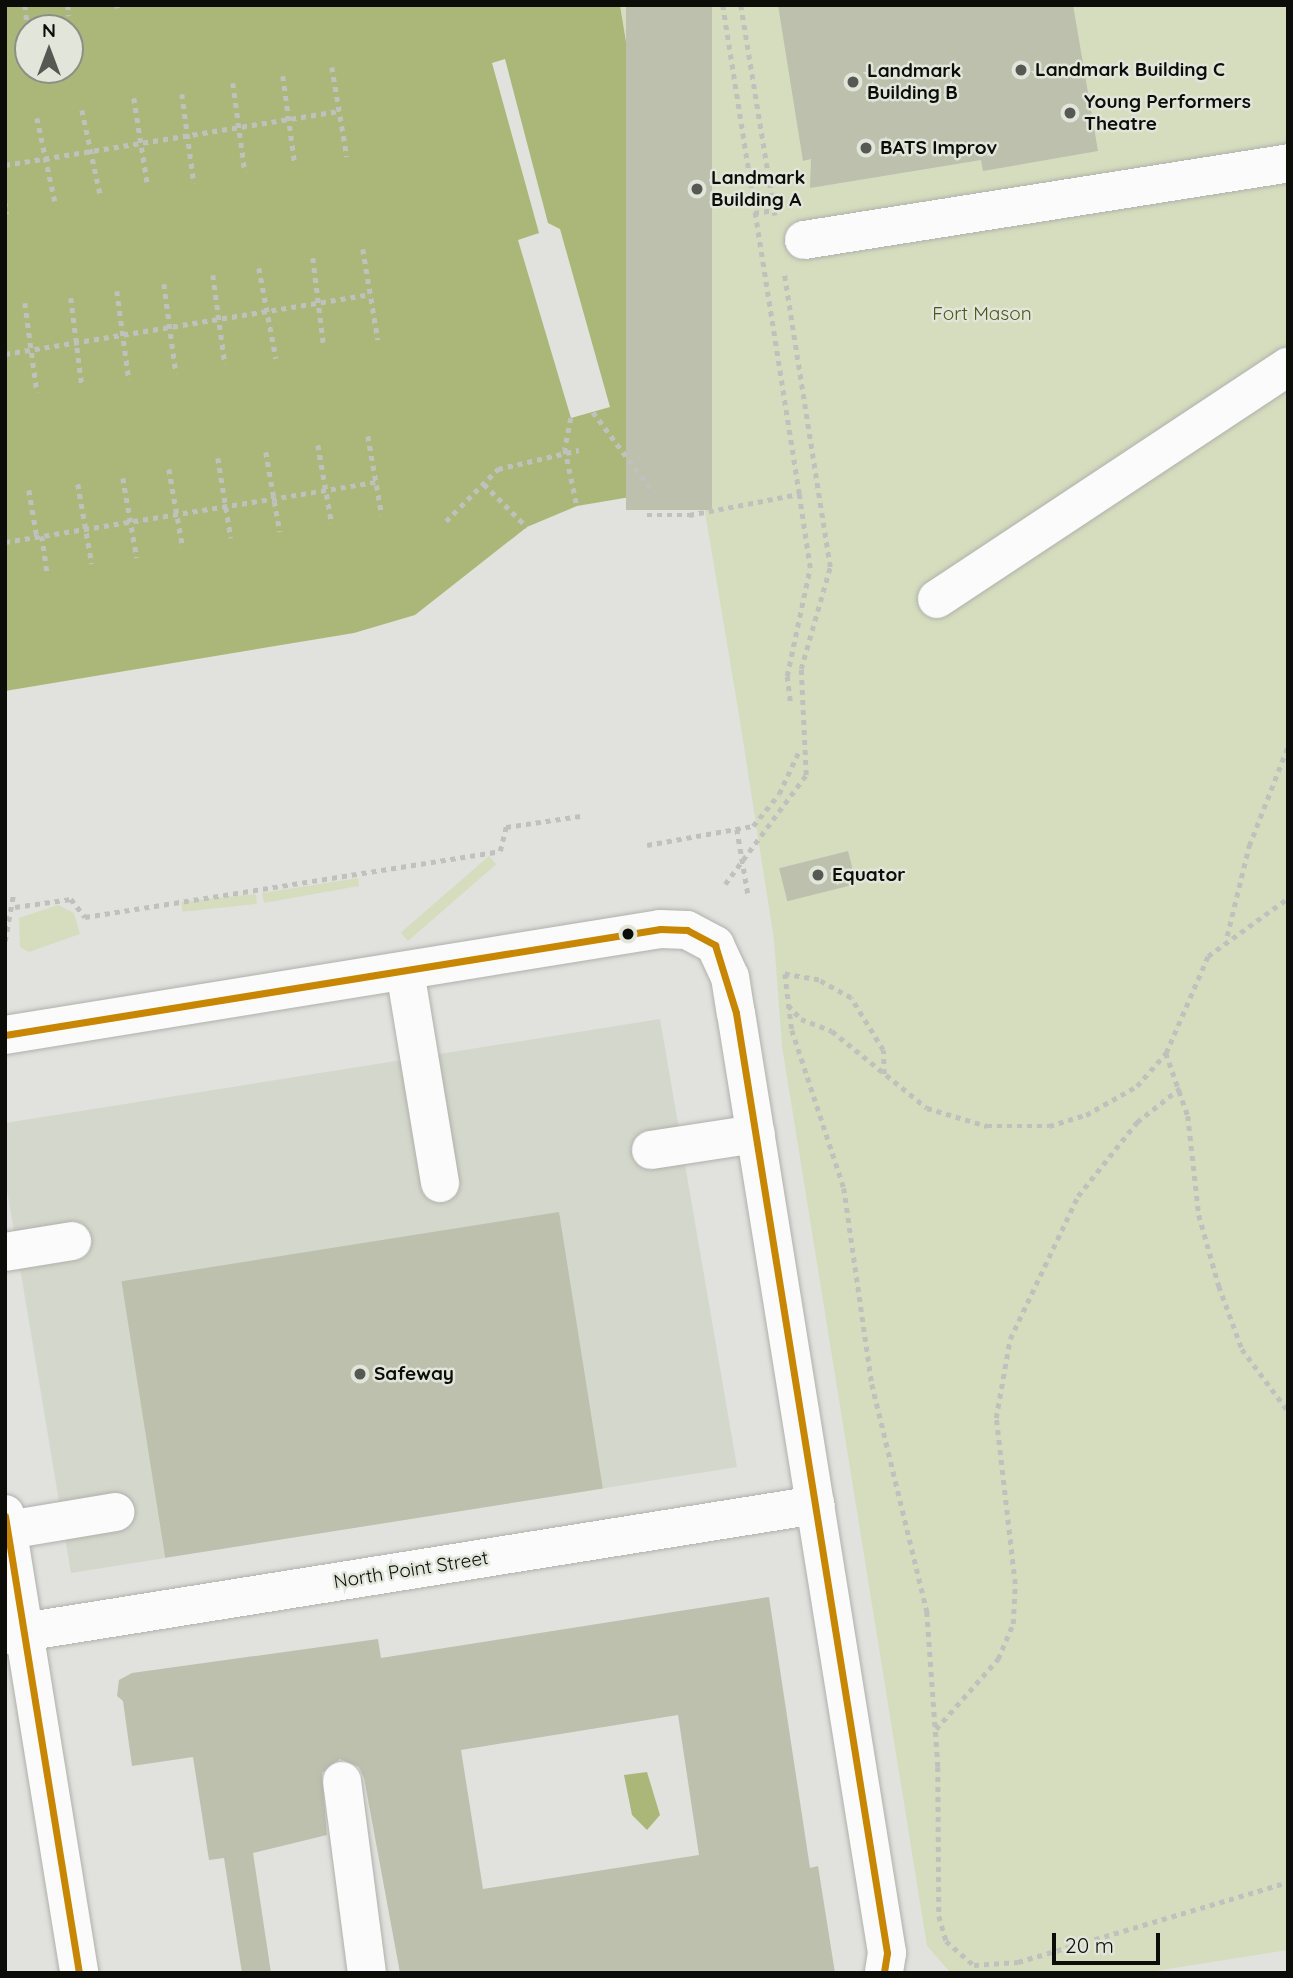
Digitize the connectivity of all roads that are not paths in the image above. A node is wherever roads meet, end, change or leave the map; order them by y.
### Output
1 (1288, 163) edge
2 (788, 243) road end
3 (1288, 368) edge
4 (937, 599) dead end
5 (405, 971) junction
6 (5, 1035) edge
7 (756, 1134) junction
8 (651, 1150) dead end
9 (440, 1183) dead end
10 (72, 1241) dead end
11 (5, 1252) edge
12 (816, 1505) junction
13 (116, 1512) dead end
14 (7, 1522) edge
15 (15, 1634) edge
16 (342, 1782) dead end
17 (892, 1966) edge
18 (79, 1973) edge
19 (367, 1973) edge

1 - 2 main road
3 - 4 main road
5 - 6 main road
5 - 7 main road
5 - 9 main road
7 - 8 main road
7 - 12 main road
10 - 11 main road
12 - 15 main road, North Point Street
12 - 17 main road
13 - 14 main road
14 - 15 main road
15 - 18 main road
16 - 19 main road

